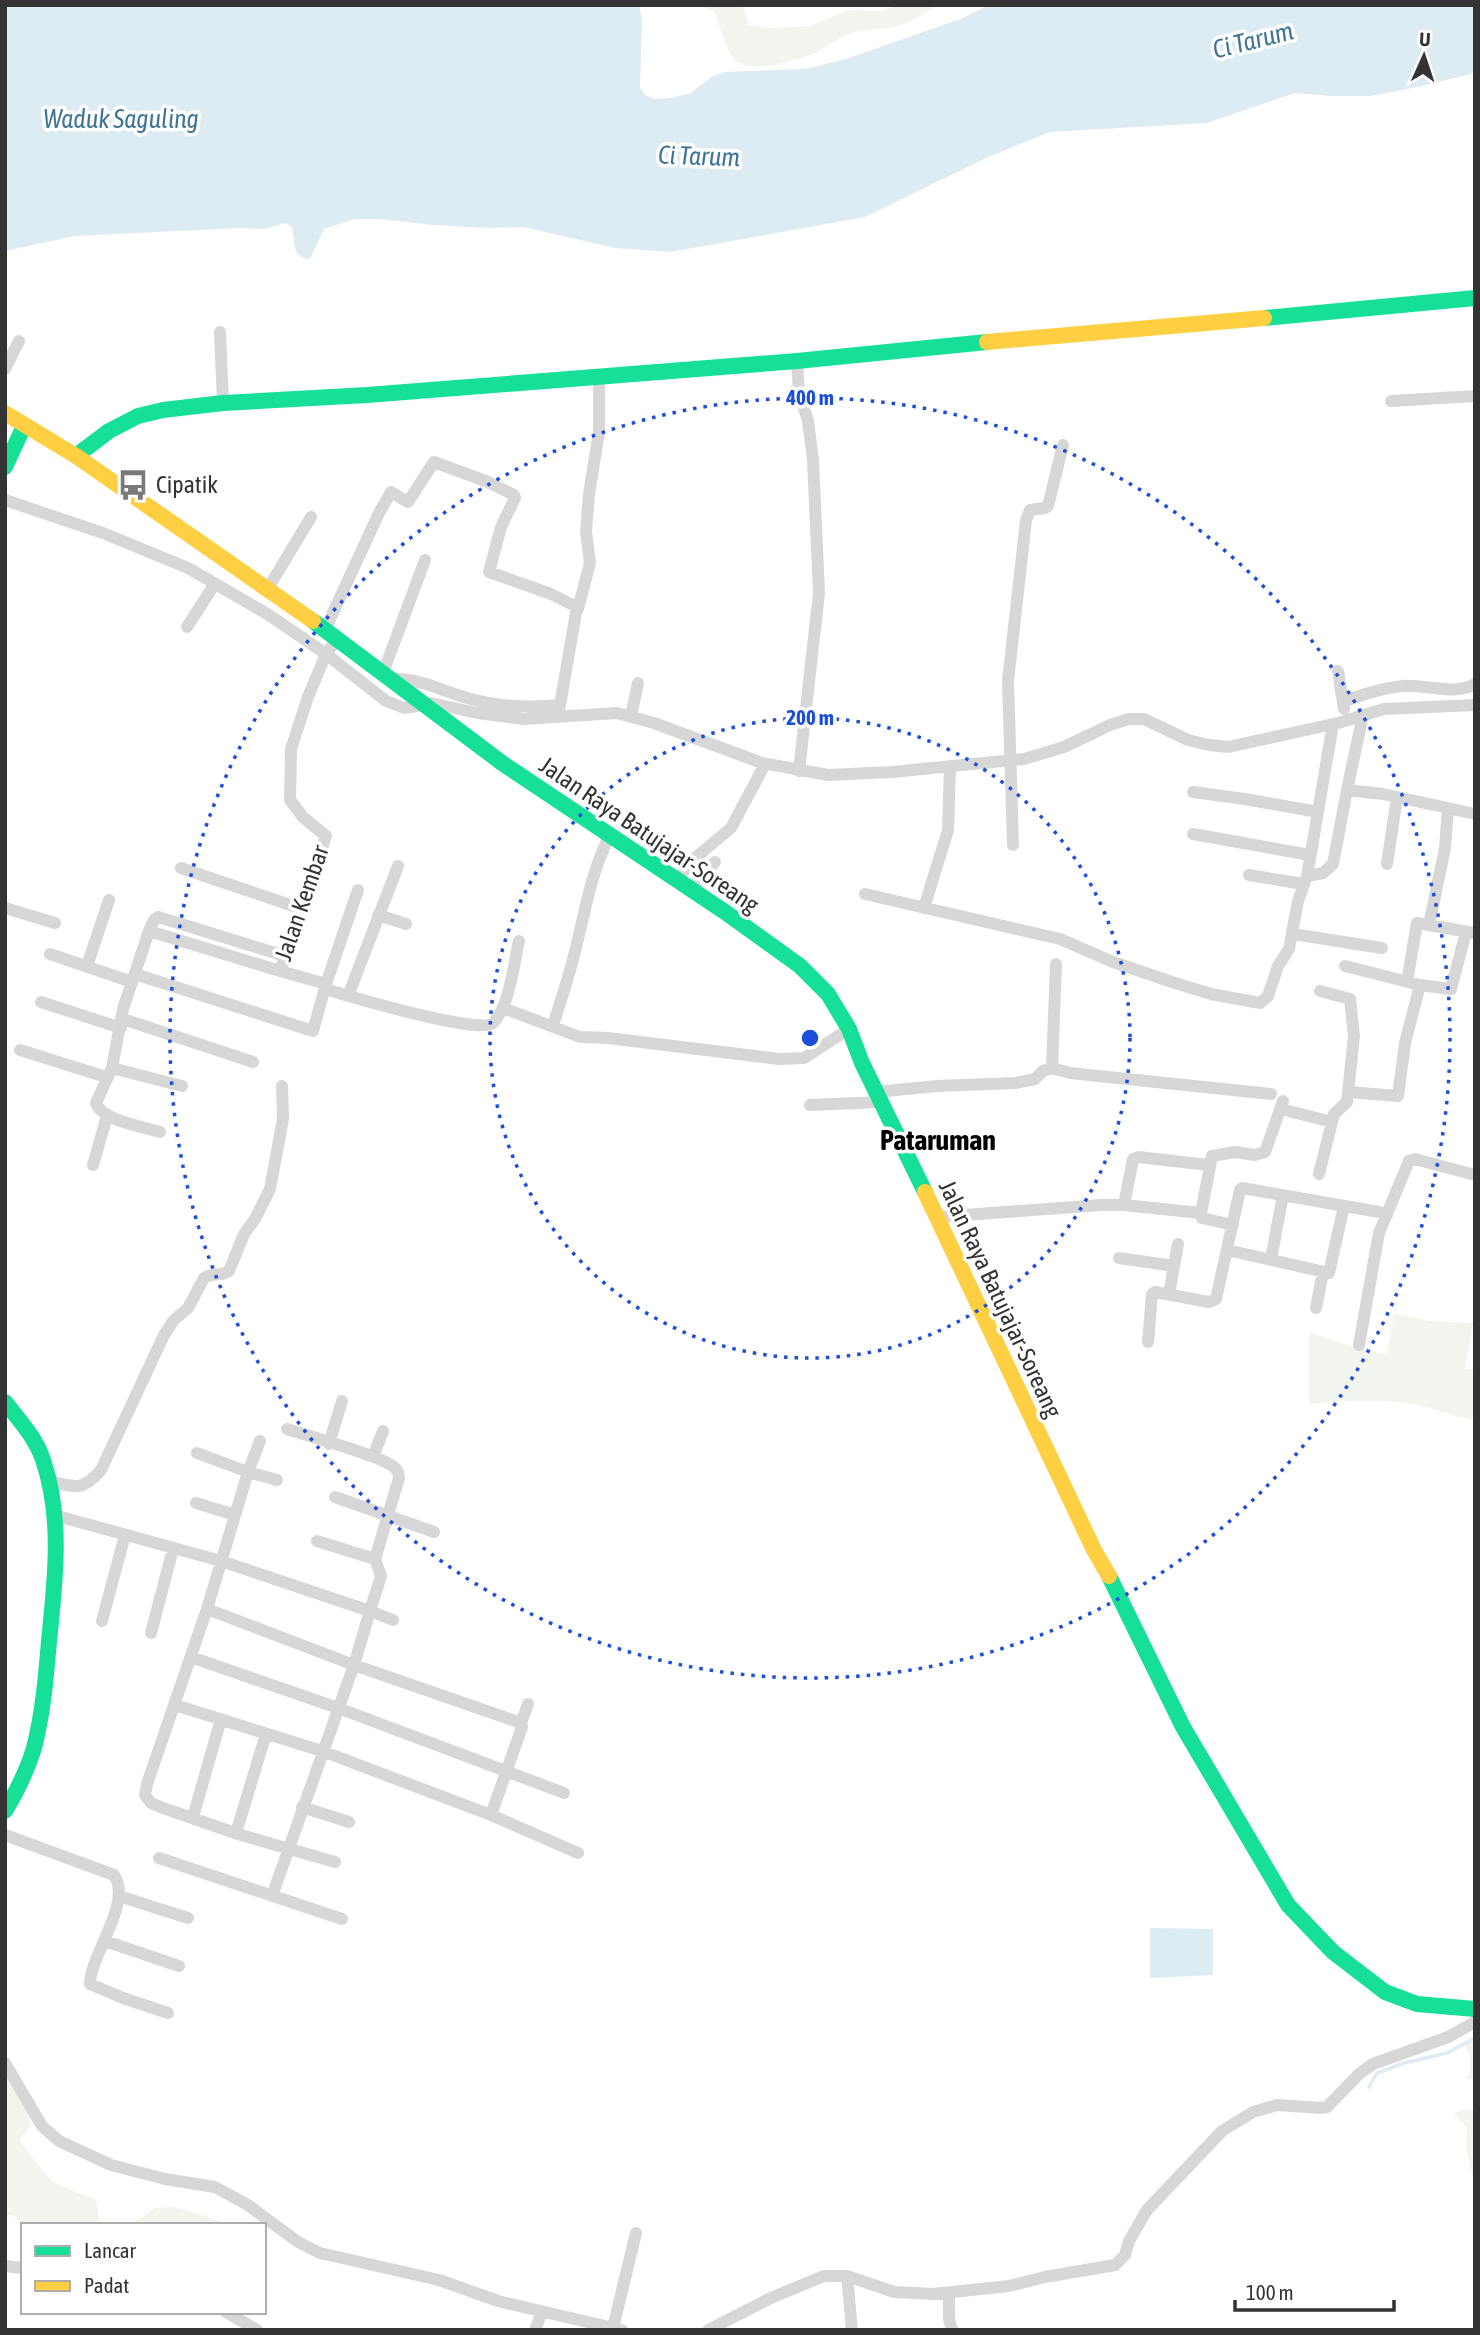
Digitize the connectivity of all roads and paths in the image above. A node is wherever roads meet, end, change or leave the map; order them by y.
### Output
1 (1475, 298) edge
2 (220, 332) dead end
3 (19, 341) dead end
4 (797, 361) junction
5 (5, 369) edge
6 (599, 376) junction
7 (1475, 396) edge
8 (1391, 401) dead end
9 (223, 403) junction
10 (5, 413) edge
11 (24, 426) junction
12 (1063, 445) dead end
13 (76, 456) junction
14 (5, 467) edge
15 (5, 500) edge
16 (311, 517) dead end
17 (425, 560) dead end
18 (214, 585) junction
19 (267, 590) junction
20 (578, 609) junction
21 (187, 627) dead end
22 (330, 644) junction
23 (1338, 671) dead end
24 (388, 678) junction
25 (638, 683) dead end
26 (1475, 684) edge
27 (1403, 685) junction
28 (415, 699) junction
29 (1343, 702) junction
30 (1475, 705) edge
31 (1405, 708) junction
32 (560, 711) junction
33 (631, 716) junction
34 (1363, 716) junction
35 (1346, 721) junction
36 (1333, 724) junction
37 (1009, 761) junction
38 (765, 764) junction
39 (950, 766) junction
40 (799, 771) junction
41 (1347, 790) junction
42 (1192, 792) dead end
43 (1396, 797) junction
44 (1448, 808) junction
45 (1318, 812) junction
46 (1475, 814) edge
47 (1193, 834) dead end
48 (610, 835) junction
49 (1013, 845) dead end
50 (1310, 855) junction
51 (715, 862) dead end
52 (1387, 864) dead end
53 (398, 866) dead end
54 (181, 868) dead end
55 (1249, 875) dead end
56 (677, 880) junction
57 (1305, 880) junction
58 (691, 889) junction
59 (358, 890) dead end
60 (865, 894) dead end
61 (108, 900) dead end
62 (5, 908) edge
63 (924, 908) junction
64 (302, 909) junction
65 (378, 915) junction
66 (55, 923) dead end
67 (406, 924) dead end
68 (1429, 925) junction
69 (149, 931) junction
70 (1472, 932) edge
71 (1293, 934) junction
72 (519, 941) dead end
73 (1382, 948) dead end
74 (50, 954) dead end
75 (285, 957) junction
76 (1056, 964) dead end
77 (87, 966) junction
78 (1345, 966) dead end
79 (280, 971) junction
80 (134, 978) junction
81 (1414, 983) junction
82 (326, 987) junction
83 (1320, 991) dead end
84 (348, 996) junction
85 (41, 1002) dead end
86 (503, 1009) junction
87 (122, 1024) junction
88 (553, 1026) junction
89 (849, 1029) junction
90 (20, 1050) dead end
91 (253, 1062) dead end
92 (1052, 1068) junction
93 (109, 1073) junction
94 (182, 1086) dead end
95 (282, 1086) dead end
96 (1348, 1092) junction
97 (878, 1097) junction
98 (1278, 1101) junction
99 (810, 1105) dead end
100 (107, 1116) junction
101 (1332, 1122) junction
102 (160, 1132) dead end
103 (93, 1165) dead end
104 (1209, 1165) junction
105 (1319, 1174) dead end
106 (1475, 1175) edge
107 (1283, 1195) junction
108 (1124, 1205) junction
109 (1344, 1206) junction
110 (1201, 1213) junction
111 (1387, 1215) junction
112 (937, 1217) junction
113 (1233, 1225) junction
114 (1178, 1244) dead end
115 (1227, 1250) junction
116 (1119, 1258) dead end
117 (1270, 1259) junction
118 (1174, 1265) junction
119 (1324, 1272) junction
120 (1169, 1294) junction
121 (1316, 1308) dead end
122 (1148, 1342) dead end
123 (1359, 1345) dead end
124 (342, 1401) dead end
125 (5, 1402) edge
126 (287, 1429) dead end
127 (383, 1431) dead end
128 (260, 1441) dead end
129 (329, 1444) junction
130 (197, 1453) dead end
131 (373, 1457) junction
132 (248, 1472) junction
133 (277, 1480) dead end
134 (49, 1481) junction
135 (335, 1497) dead end
136 (196, 1503) dead end
137 (54, 1515) junction
138 (235, 1515) junction
139 (387, 1515) junction
140 (434, 1531) dead end
141 (125, 1535) junction
142 (317, 1541) dead end
143 (173, 1549) junction
144 (375, 1559) junction
145 (221, 1561) junction
146 (207, 1609) junction
147 (370, 1611) junction
148 (393, 1620) dead end
149 (102, 1621) dead end
150 (151, 1633) dead end
151 (191, 1657) junction
152 (354, 1665) junction
153 (528, 1704) dead end
154 (175, 1705) junction
155 (338, 1708) junction
156 (221, 1719) junction
157 (521, 1723) junction
158 (266, 1734) junction
159 (322, 1751) junction
160 (507, 1771) junction
161 (564, 1793) dead end
162 (302, 1807) junction
163 (5, 1811) edge
164 (491, 1815) junction
165 (193, 1817) junction
166 (349, 1822) dead end
167 (236, 1833) junction
168 (5, 1835) edge
169 (289, 1849) junction
170 (578, 1853) dead end
171 (159, 1858) dead end
172 (335, 1862) dead end
173 (119, 1896) junction
174 (272, 1896) junction
175 (188, 1918) dead end
176 (342, 1919) dead end
177 (105, 1941) junction
178 (179, 1966) dead end
179 (1475, 2009) edge
180 (168, 2013) dead end
181 (1475, 2022) edge
182 (5, 2063) edge
183 (636, 2233) dead end
184 (847, 2276) junction
185 (949, 2293) junction
186 (542, 2312) junction
187 (229, 2314) edge
188 (617, 2329) edge
189 (257, 2330) edge
190 (535, 2330) edge
191 (708, 2330) edge
192 (852, 2330) edge
193 (953, 2330) edge

1 - 4 main road
2 - 9 street
3 - 5 street
4 - 6 main road
4 - 40 street
6 - 9 main road
6 - 20 street
7 - 8 street
9 - 13 main road
10 - 11 main road, Jalan Raya Batujajar-Soreang
11 - 13 main road, Jalan Raya Batujajar-Soreang
11 - 14 main road
12 - 37 street
13 - 19 main road, Jalan Raya Batujajar-Soreang
15 - 18 street
16 - 19 street
17 - 24 street
18 - 21 street
18 - 22 street
19 - 22 main road, Jalan Raya Batujajar-Soreang
20 - 22 street
20 - 32 street
22 - 24 main road, Jalan Raya Batujajar-Soreang
22 - 28 street
22 - 64 street, Jalan Kembar
23 - 29 street
24 - 28 main road, Jalan Raya Batujajar-Soreang
24 - 32 street
25 - 33 street
26 - 27 street
27 - 29 street
27 - 31 street
28 - 32 street
28 - 48 main road, Jalan Raya Batujajar-Soreang
29 - 35 street
30 - 31 street
31 - 34 street
32 - 33 street
33 - 38 street
34 - 35 street
34 - 41 street
35 - 36 street
36 - 37 street
36 - 45 street
37 - 39 street
37 - 49 street
38 - 40 street
38 - 56 street
39 - 40 street
39 - 63 street
41 - 43 street
41 - 57 street
42 - 45 street
43 - 44 street
43 - 52 street
44 - 46 street
44 - 68 street
45 - 50 street
47 - 50 street
48 - 56 main road, Jalan Raya Batujajar-Soreang
48 - 88 street
50 - 57 street
51 - 58 street
53 - 65 street
54 - 64 street
55 - 57 street
56 - 58 main road, Jalan Raya Batujajar-Soreang
57 - 71 street
58 - 89 main road, Jalan Raya Batujajar-Soreang
59 - 82 street
60 - 63 street
61 - 77 street
62 - 66 street
63 - 71 street
64 - 75 street, Jalan Kembar
65 - 67 street
65 - 84 street
68 - 70 street
68 - 81 street
69 - 75 street
69 - 79 street, Jalan Kembar
69 - 80 street
70 - 81 street
71 - 73 street
72 - 86 street
74 - 77 street
75 - 79 street, Jalan Kembar
76 - 92 street
77 - 80 street
78 - 81 street
79 - 82 street
80 - 82 street
80 - 87 street
81 - 96 street
82 - 84 street
83 - 96 street
84 - 86 street
85 - 87 street
86 - 88 street
87 - 91 street
87 - 93 street
88 - 89 street
89 - 97 main road, Jalan Raya Batujajar-Soreang
90 - 93 street
92 - 97 street
92 - 98 street
93 - 94 street
93 - 100 street
95 - 134 street
96 - 101 street
97 - 99 street
97 - 112 main road, Jalan Raya Batujajar-Soreang
98 - 101 street
98 - 104 street
100 - 102 street
100 - 103 street
101 - 105 street
104 - 108 street
104 - 110 street
106 - 111 street
107 - 109 street
107 - 113 street
107 - 117 street
108 - 110 street
108 - 112 street
109 - 111 street
109 - 119 street
110 - 113 street
111 - 123 street
112 - 179 main road, Jalan Raya Batujajar-Soreang
113 - 115 street
114 - 118 street
115 - 117 street
115 - 120 street
116 - 118 street
117 - 119 street
118 - 120 street
119 - 121 street
120 - 122 street
124 - 129 street
125 - 134 main road
126 - 129 street
127 - 131 street
128 - 132 street
129 - 131 street
130 - 132 street
131 - 139 street
132 - 133 street
132 - 138 street
134 - 137 main road
135 - 139 street
136 - 138 street
137 - 141 street
137 - 163 main road
138 - 145 street
139 - 140 street
139 - 144 street
141 - 143 street
141 - 149 street
142 - 144 street
143 - 145 street
143 - 150 street
144 - 147 street
145 - 146 street
145 - 147 street
146 - 151 street
146 - 152 street
147 - 148 street
147 - 152 street
151 - 154 street
151 - 155 street
152 - 155 street
152 - 157 street
153 - 157 street
154 - 156 street
154 - 165 street
155 - 159 street
155 - 160 street
156 - 158 street
156 - 165 street
157 - 160 street
158 - 159 street
158 - 167 street
159 - 162 street
159 - 164 street
160 - 161 street
160 - 164 street
162 - 166 street
162 - 169 street
164 - 170 street
165 - 167 street
167 - 169 street
168 - 173 street
169 - 172 street
169 - 174 street
171 - 174 street
173 - 175 street
173 - 177 street
174 - 176 street
177 - 178 street
177 - 180 street
181 - 185 street
182 - 186 street
183 - 188 street
184 - 185 street
184 - 191 street
184 - 192 street
185 - 193 street
186 - 188 street
186 - 190 street
187 - 189 street

